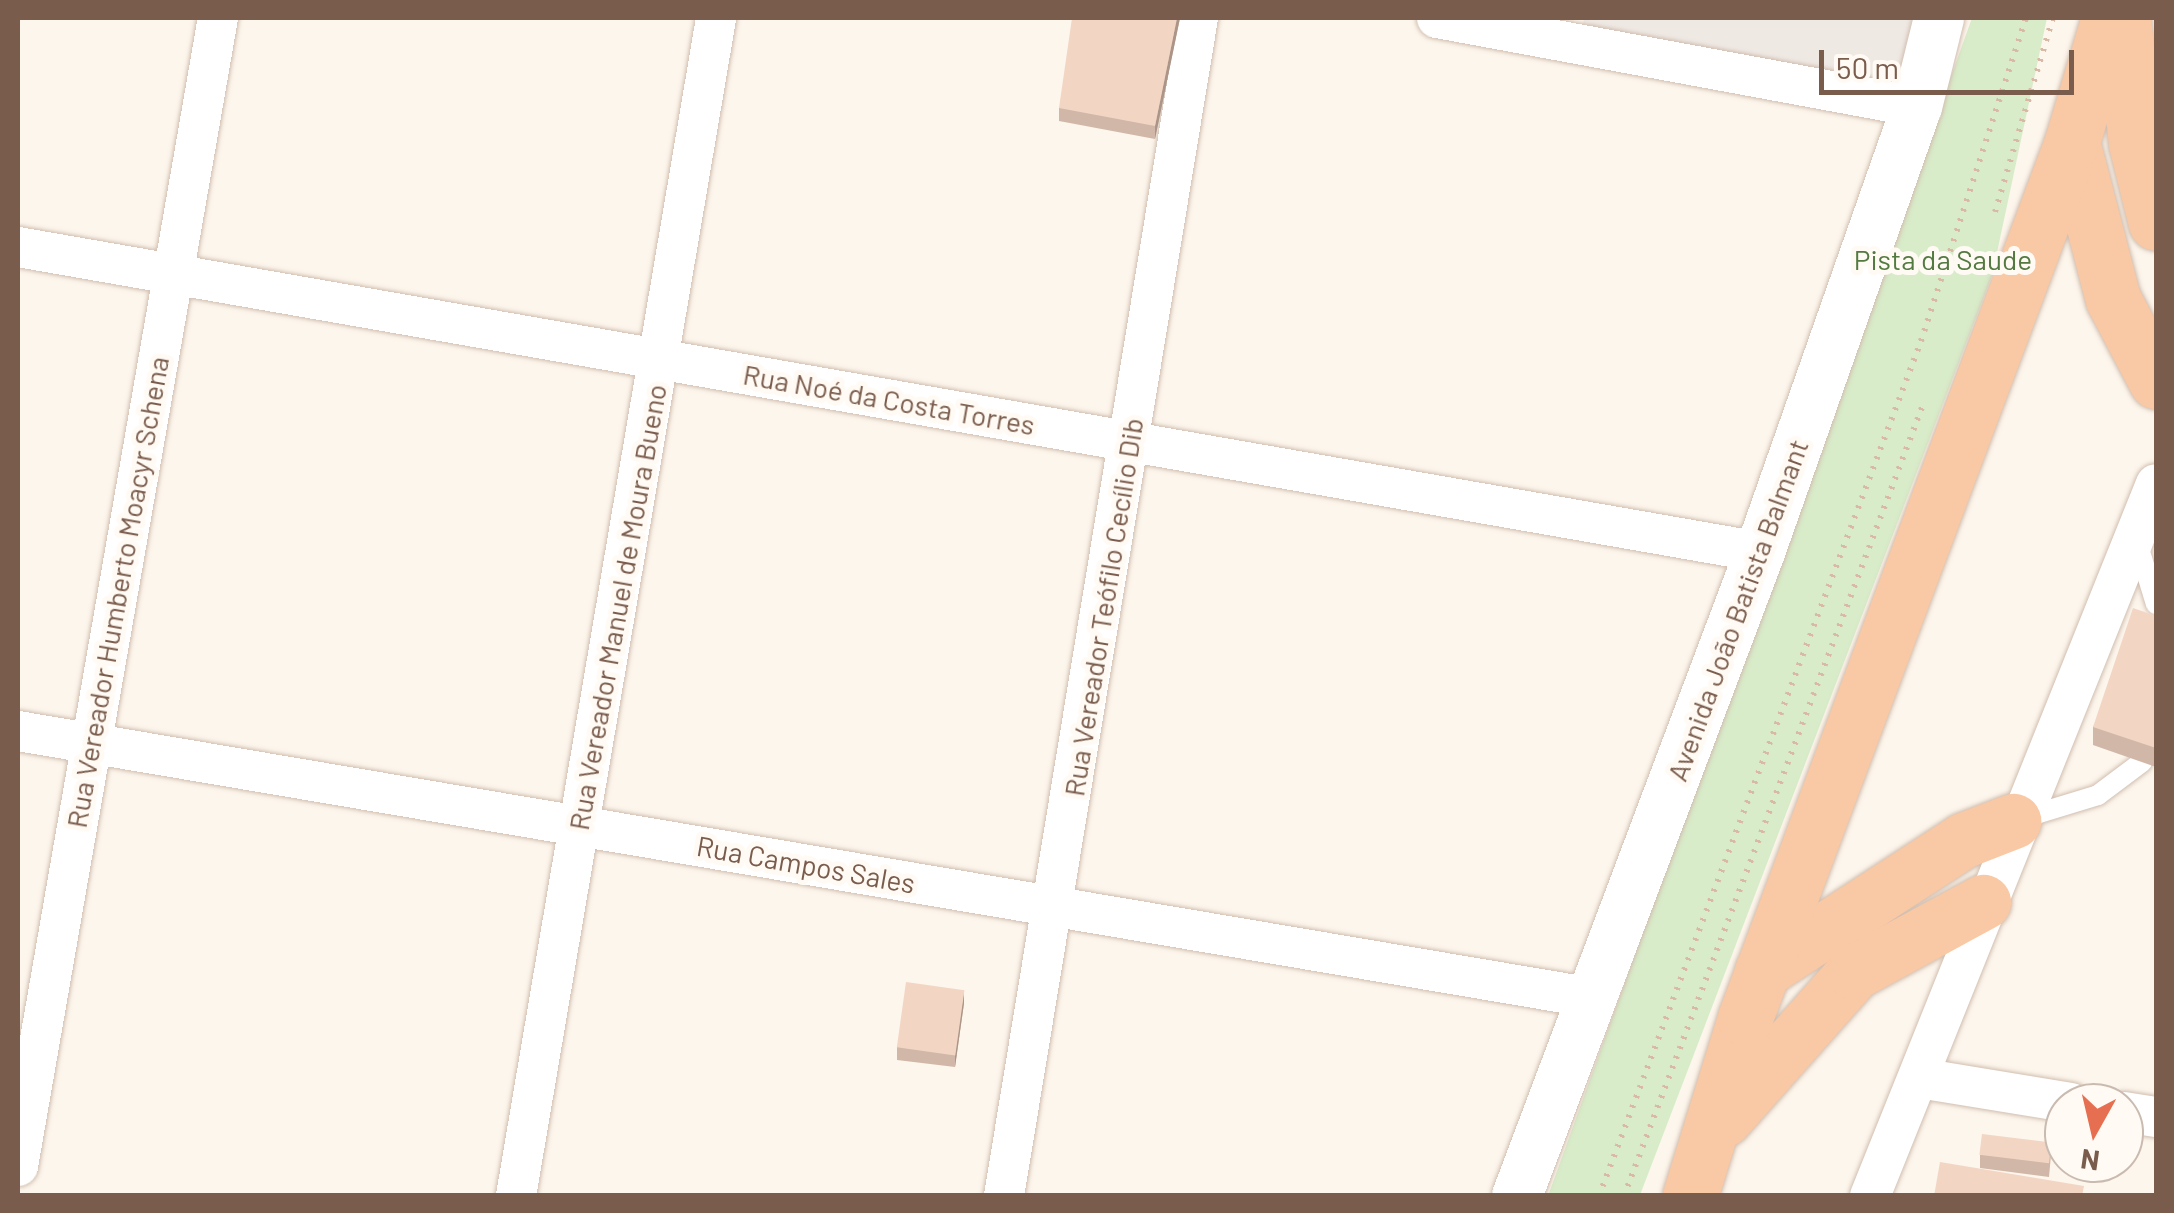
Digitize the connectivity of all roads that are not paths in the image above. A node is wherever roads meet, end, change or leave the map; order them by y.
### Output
1 (218, 18) edge
2 (716, 18) edge
3 (1198, 18) edge
4 (1437, 18) edge
5 (1939, 18) edge
6 (2108, 18) edge
7 (2123, 18) edge
8 (1917, 107) junction
9 (2072, 142) junction
10 (2156, 223) edge
11 (18, 247) edge
12 (171, 274) junction
13 (660, 360) junction
14 (2156, 382) edge
15 (1130, 440) junction
16 (2156, 484) edge
17 (2135, 536) junction
18 (1760, 552) junction
19 (2156, 604) edge
20 (18, 731) edge
21 (92, 744) junction
22 (2142, 762) edge
23 (2014, 821) junction
24 (580, 826) junction
25 (1983, 902) junction
26 (1054, 906) junction
27 (1762, 971) junction
28 (1594, 998) junction
29 (1919, 1078) junction
30 (2044, 1099) edge
31 (1712, 1133) junction
32 (18, 1166) edge
33 (516, 1196) edge
34 (1004, 1196) edge
35 (1517, 1196) edge
36 (1690, 1196) edge
37 (1870, 1196) edge

1 - 12 street, Rua Vereador Humberto Moacyr Schena
2 - 13 street, Rua Vereador Manuel de Moura Bueno
3 - 15 street, Rua Vereador Teófilo Cecílio Dib
4 - 8 street
5 - 8 street, Avenida João Batista Balmant
6 - 9 highway
7 - 10 highway
8 - 18 street, Avenida João Batista Balmant
9 - 14 highway
9 - 27 highway
11 - 12 street, Rua Noé da Costa Torres
12 - 13 street, Rua Noé da Costa Torres
12 - 21 street, Rua Vereador Humberto Moacyr Schena
13 - 15 street, Rua Noé da Costa Torres
13 - 24 street, Rua Vereador Manuel de Moura Bueno
15 - 18 street, Rua Noé da Costa Torres
15 - 26 street, Rua Vereador Teófilo Cecílio Dib
16 - 17 street
17 - 19 lane
17 - 23 street
18 - 28 street, Avenida João Batista Balmant
20 - 21 street, Rua Campos Sales
21 - 24 street, Rua Campos Sales
21 - 32 street, Rua Vereador Humberto Moacyr Schena
22 - 23 lane
23 - 25 street
23 - 27 highway
24 - 26 street, Rua Campos Sales
24 - 33 street, Rua Vereador Manuel de Moura Bueno
25 - 29 street
25 - 31 highway
26 - 28 street, Rua Campos Sales
26 - 34 street, Rua Vereador Teófilo Cecílio Dib
27 - 31 highway
28 - 35 street, Avenida João Batista Balmant
29 - 30 street
29 - 37 street
31 - 36 highway

